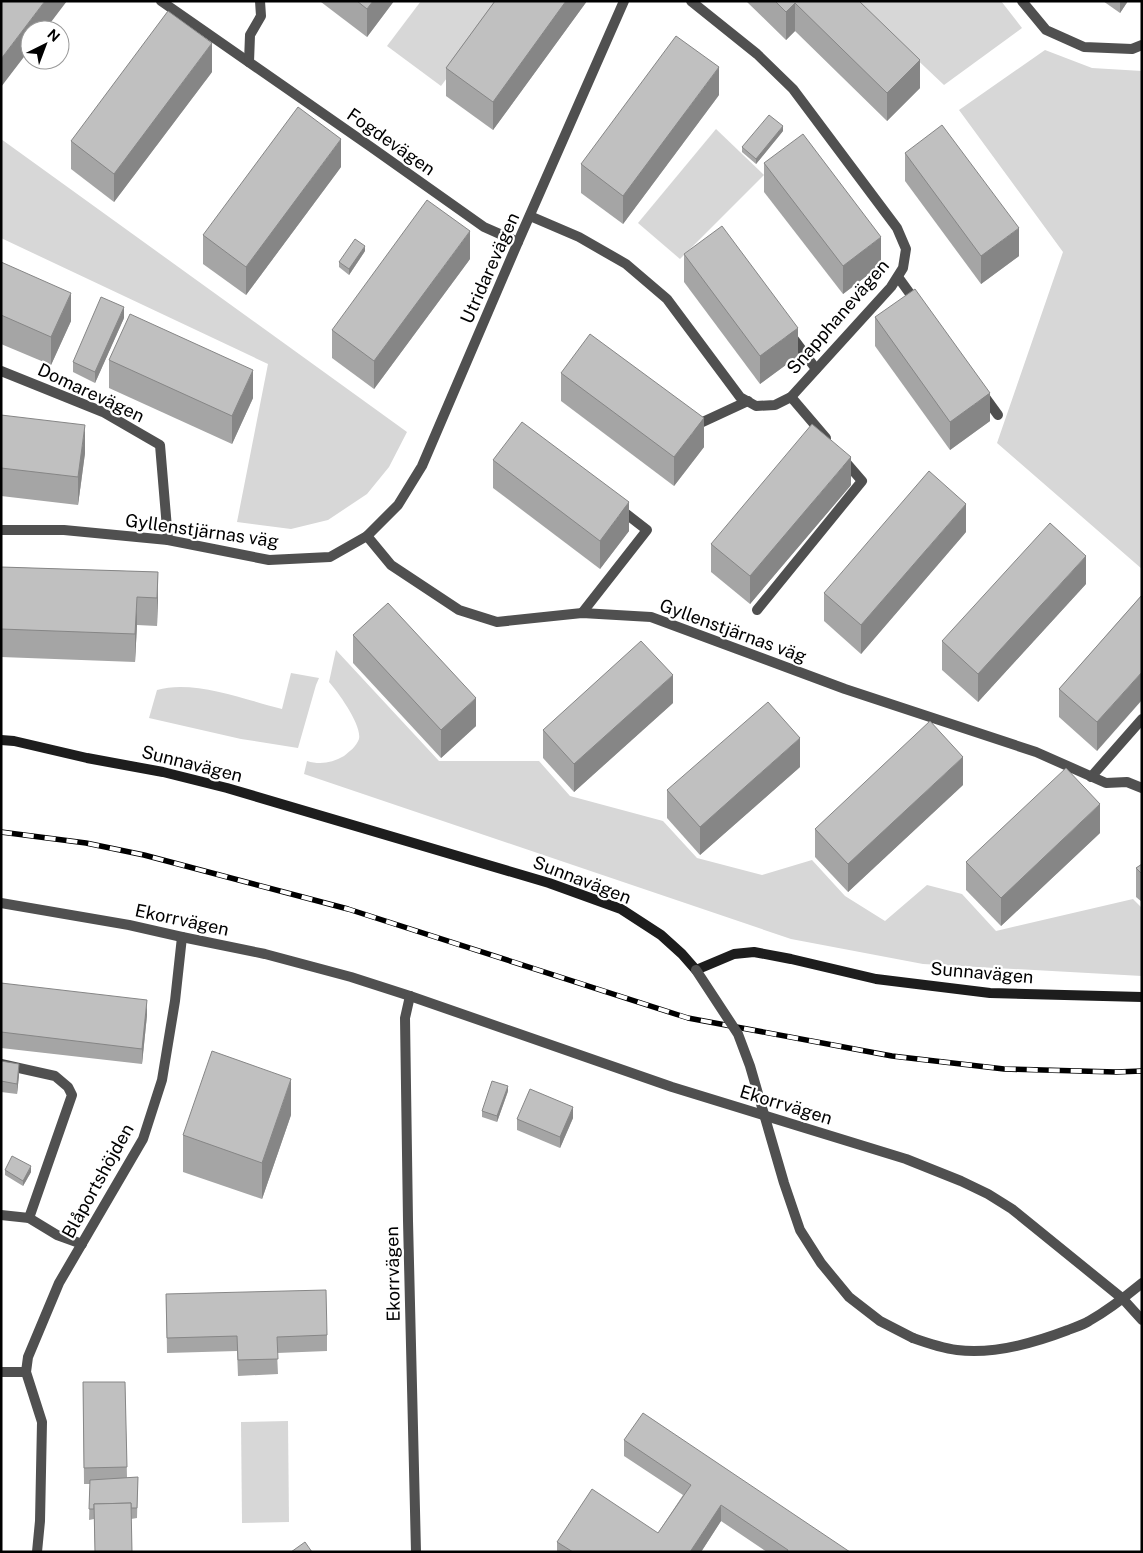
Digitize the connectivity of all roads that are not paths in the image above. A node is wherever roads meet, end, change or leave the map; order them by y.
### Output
1 (161, 1) edge
2 (260, 1) edge
3 (624, 1) edge
4 (691, 1) edge
5 (1022, 1) edge
6 (1142, 45) edge
7 (250, 62) junction
8 (530, 216) junction
9 (518, 242) junction
10 (898, 277) junction
11 (920, 307) edge
12 (782, 323) edge
13 (816, 369) junction
14 (1, 371) edge
15 (976, 384) edge
16 (791, 396) junction
17 (748, 402) junction
18 (998, 415) dead end
19 (686, 420) edge
20 (615, 506) edge
21 (1, 530) edge
22 (367, 536) junction
23 (168, 540) junction
24 (757, 610) dead end
25 (582, 613) junction
26 (1142, 719) edge
27 (1, 740) edge
28 (1091, 777) junction
29 (1142, 788) edge
30 (1, 903) edge
31 (182, 937) junction
32 (696, 970) junction
33 (410, 996) junction
34 (1142, 996) edge
35 (1, 1064) edge
36 (1, 1215) edge
37 (29, 1218) junction
38 (82, 1244) junction
39 (1142, 1284) edge
40 (1123, 1299) junction
41 (1142, 1320) edge
42 (1, 1372) edge
43 (26, 1372) junction
44 (37, 1552) edge
45 (416, 1552) edge

1 - 7 street, Fogdevägen
2 - 7 street
3 - 8 street, Utridarevägen
4 - 10 street, Snapphanevägen
5 - 6 street
7 - 9 street, Fogdevägen
8 - 9 street, Utridarevägen
8 - 17 street
9 - 22 street, Utridarevägen
10 - 11 street
10 - 13 street, Snapphanevägen
12 - 13 street
13 - 16 street, Snapphanevägen
14 - 23 street, Domarevägen
15 - 18 street
16 - 17 street, Snapphanevägen
16 - 24 street
17 - 19 street
20 - 25 street
21 - 23 street, Gyllenstjärnas väg
22 - 23 street, Gyllenstjärnas väg
22 - 25 street, Gyllenstjärnas väg
25 - 28 street, Gyllenstjärnas väg
26 - 28 street
27 - 32 main road, Sunnavägen
28 - 29 street, Gyllenstjärnas väg
30 - 31 street, Ekorrvägen
31 - 33 street, Ekorrvägen
31 - 38 street, Blåportshöjden
32 - 34 main road, Sunnavägen
32 - 40 street, bridge
33 - 40 street, Ekorrvägen
33 - 45 street, Ekorrvägen
35 - 37 street
36 - 37 street
37 - 38 street
38 - 43 street, Blåportshöjden
39 - 40 street
40 - 41 street, Ekorrvägen
42 - 43 street
43 - 44 street

